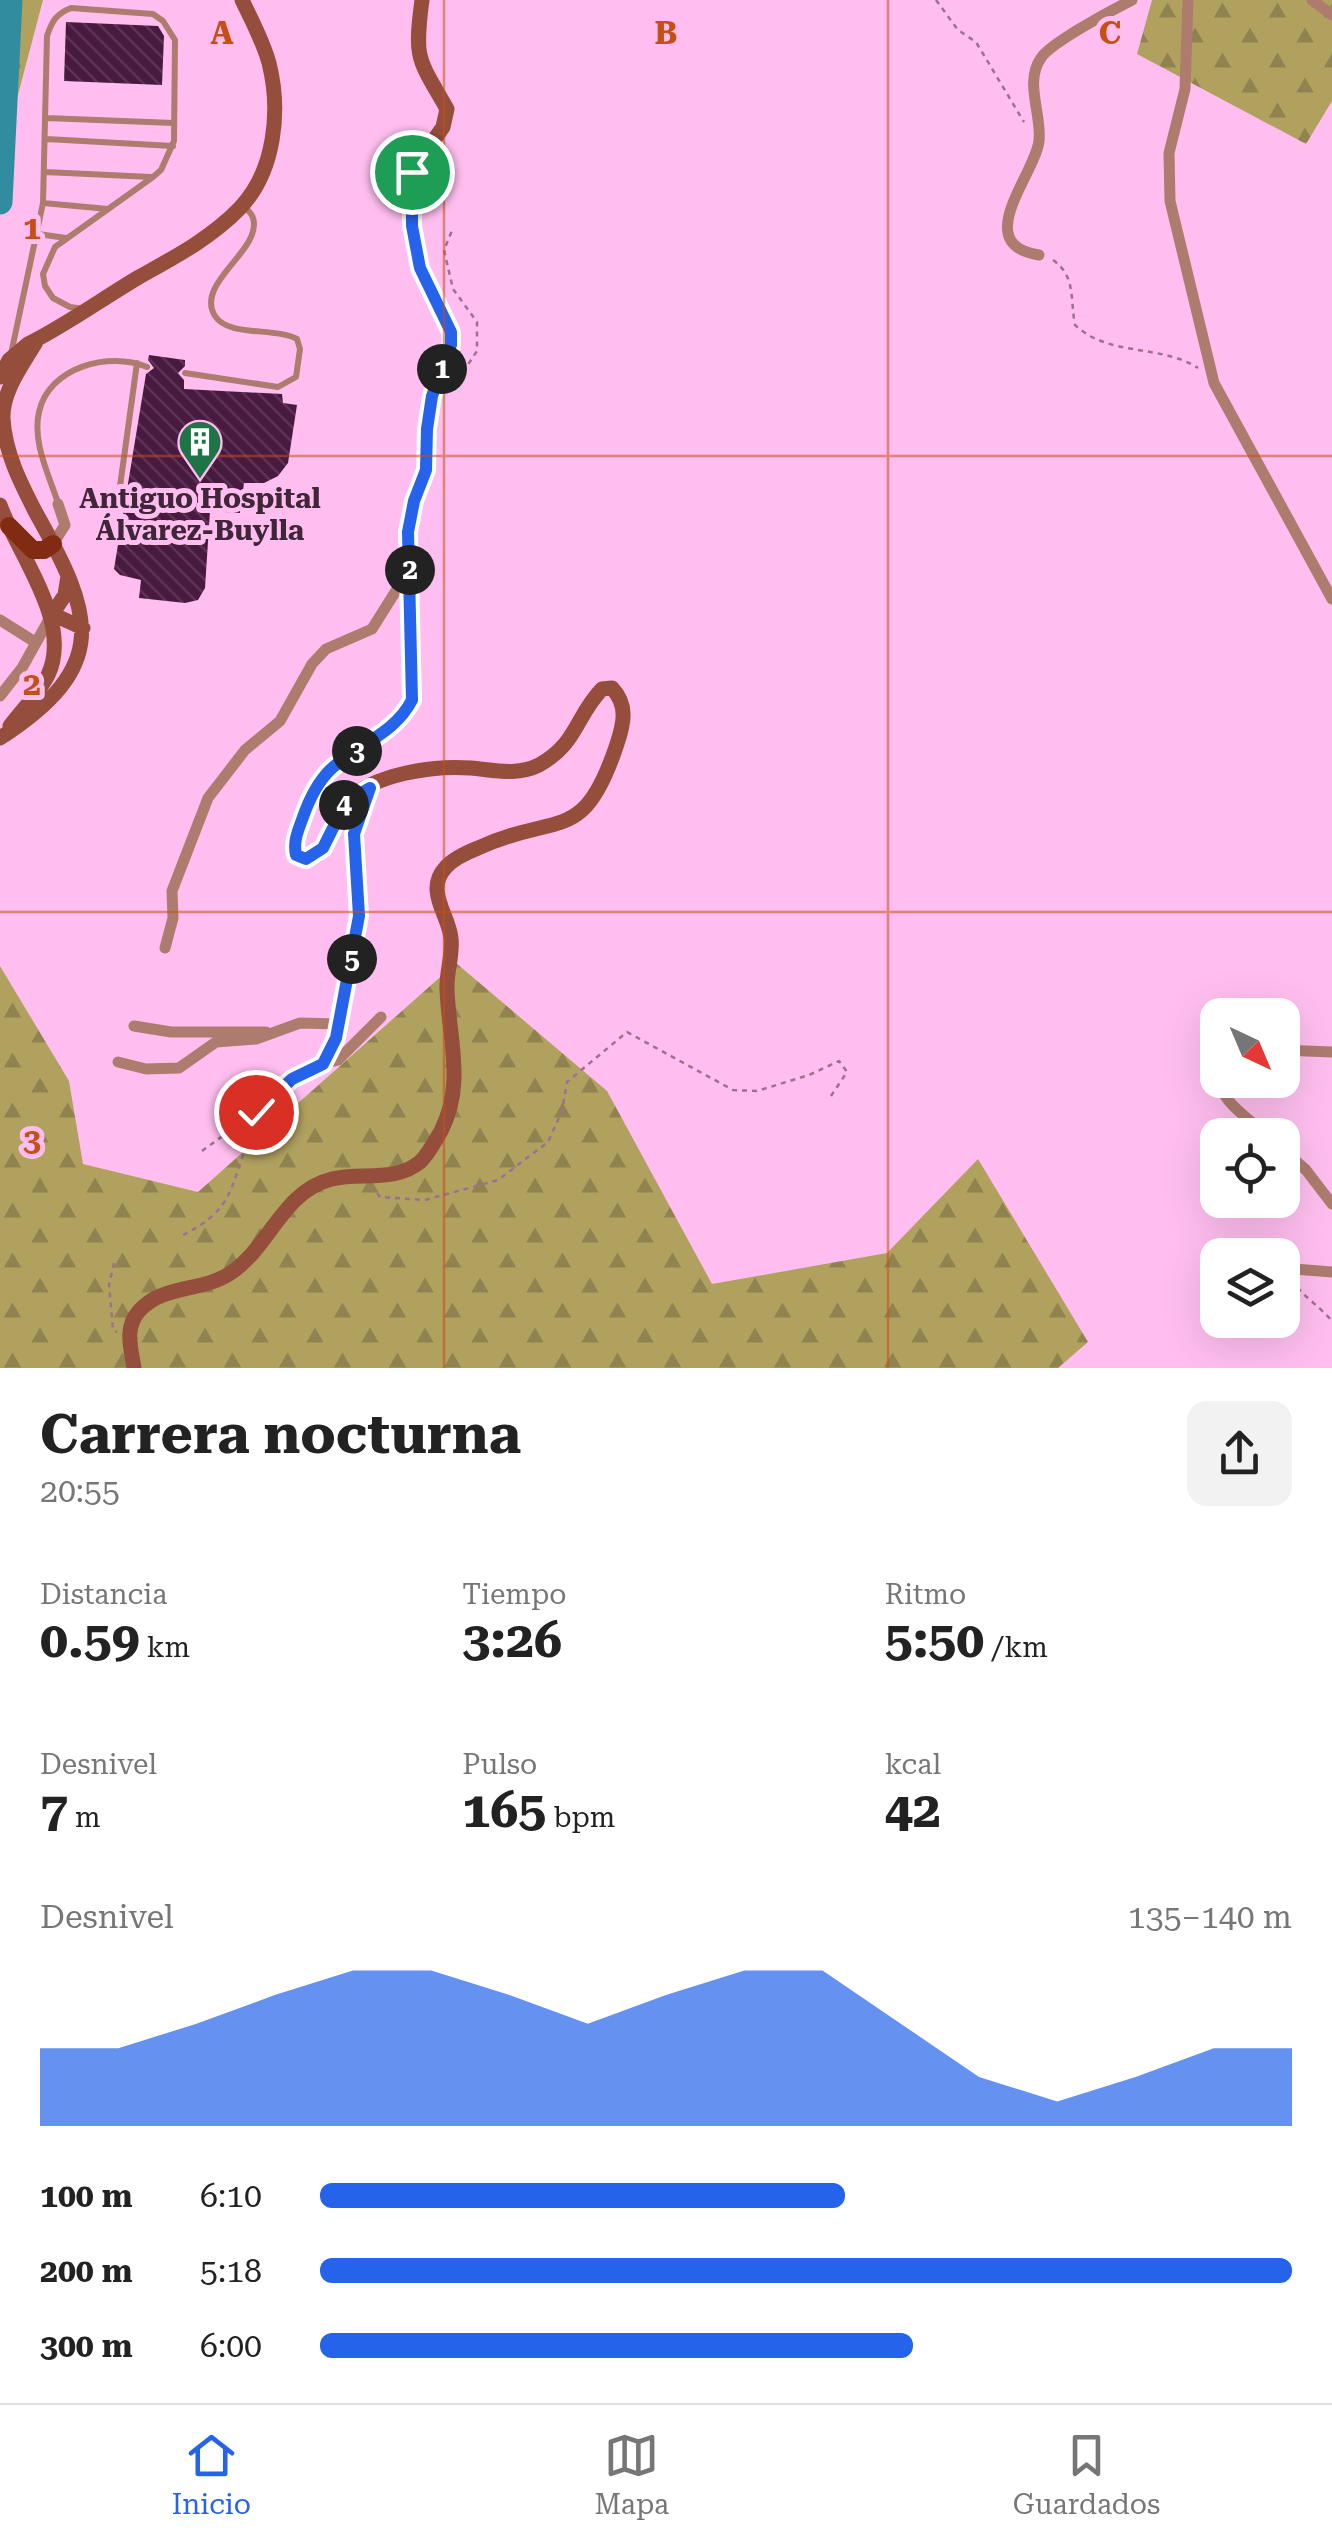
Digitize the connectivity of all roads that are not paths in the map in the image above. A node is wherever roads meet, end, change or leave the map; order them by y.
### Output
1 (242, 0) edge
2 (422, 0) edge
3 (1132, 0) edge
4 (1188, 0) edge
5 (1312, 0) edge
6 (1332, 15) edge
7 (46, 118) junction
8 (174, 124) junction
9 (46, 139) junction
10 (172, 146) junction
11 (44, 172) junction
12 (153, 177) junction
13 (43, 204) junction
14 (243, 204) junction
15 (110, 209) junction
16 (38, 234) junction
17 (67, 238) junction
18 (1039, 255) road end
19 (85, 309) junction
20 (38, 339) junction
21 (9, 360) junction
22 (138, 363) junction
23 (147, 367) dead end
24 (185, 373) dead end
25 (0, 378) edge
26 (58, 504) joint
27 (0, 506) edge
28 (117, 508) dead end
29 (8, 526) junction
30 (54, 544) junction
31 (410, 570) junction
32 (69, 572) junction
33 (1332, 598) edge
34 (52, 614) junction
35 (0, 620) edge
36 (83, 628) junction
37 (35, 642) junction
38 (5, 680) edge
39 (0, 696) edge
40 (1, 737) edge
41 (370, 788) junction
42 (165, 948) dead end
43 (381, 1018) dead end
44 (340, 1024) junction
45 (134, 1026) dead end
46 (275, 1032) junction
47 (1300, 1051) edge
48 (1332, 1052) edge
49 (118, 1062) dead end
50 (323, 1064) junction
51 (1226, 1098) edge
52 (1248, 1118) edge
53 (251, 1133) road end
54 (1300, 1165) edge
55 (1332, 1204) edge
56 (1300, 1269) edge
57 (1332, 1272) edge
58 (134, 1368) edge

1 - 14 street
2 - 31 street
3 - 18 street
4 - 33 street
5 - 6 street
7 - 8 lane
7 - 8 lane
7 - 9 lane
8 - 10 lane
9 - 10 lane
9 - 11 lane
10 - 12 lane
11 - 12 lane
11 - 13 lane
12 - 15 lane
13 - 15 lane
13 - 16 lane
14 - 19 street
14 - 24 lane
15 - 17 lane
16 - 17 lane
16 - 21 lane
17 - 19 lane
19 - 20 street
20 - 21 street
20 - 30 street
21 - 25 street
22 - 23 lane
22 - 26 lane
22 - 28 lane
26 - 30 street
27 - 29 street
29 - 30 main road
29 - 34 street
30 - 32 street
31 - 41 street
31 - 42 street
32 - 34 street
32 - 36 street
34 - 36 street
34 - 37 street
34 - 40 street
35 - 37 street
36 - 40 street
37 - 38 street
38 - 39 street
41 - 44 street
41 - 58 street
43 - 50 street
44 - 46 street
44 - 50 street
45 - 46 street
46 - 49 street
47 - 48 street
50 - 53 street
51 - 52 street
54 - 55 street
56 - 57 street

